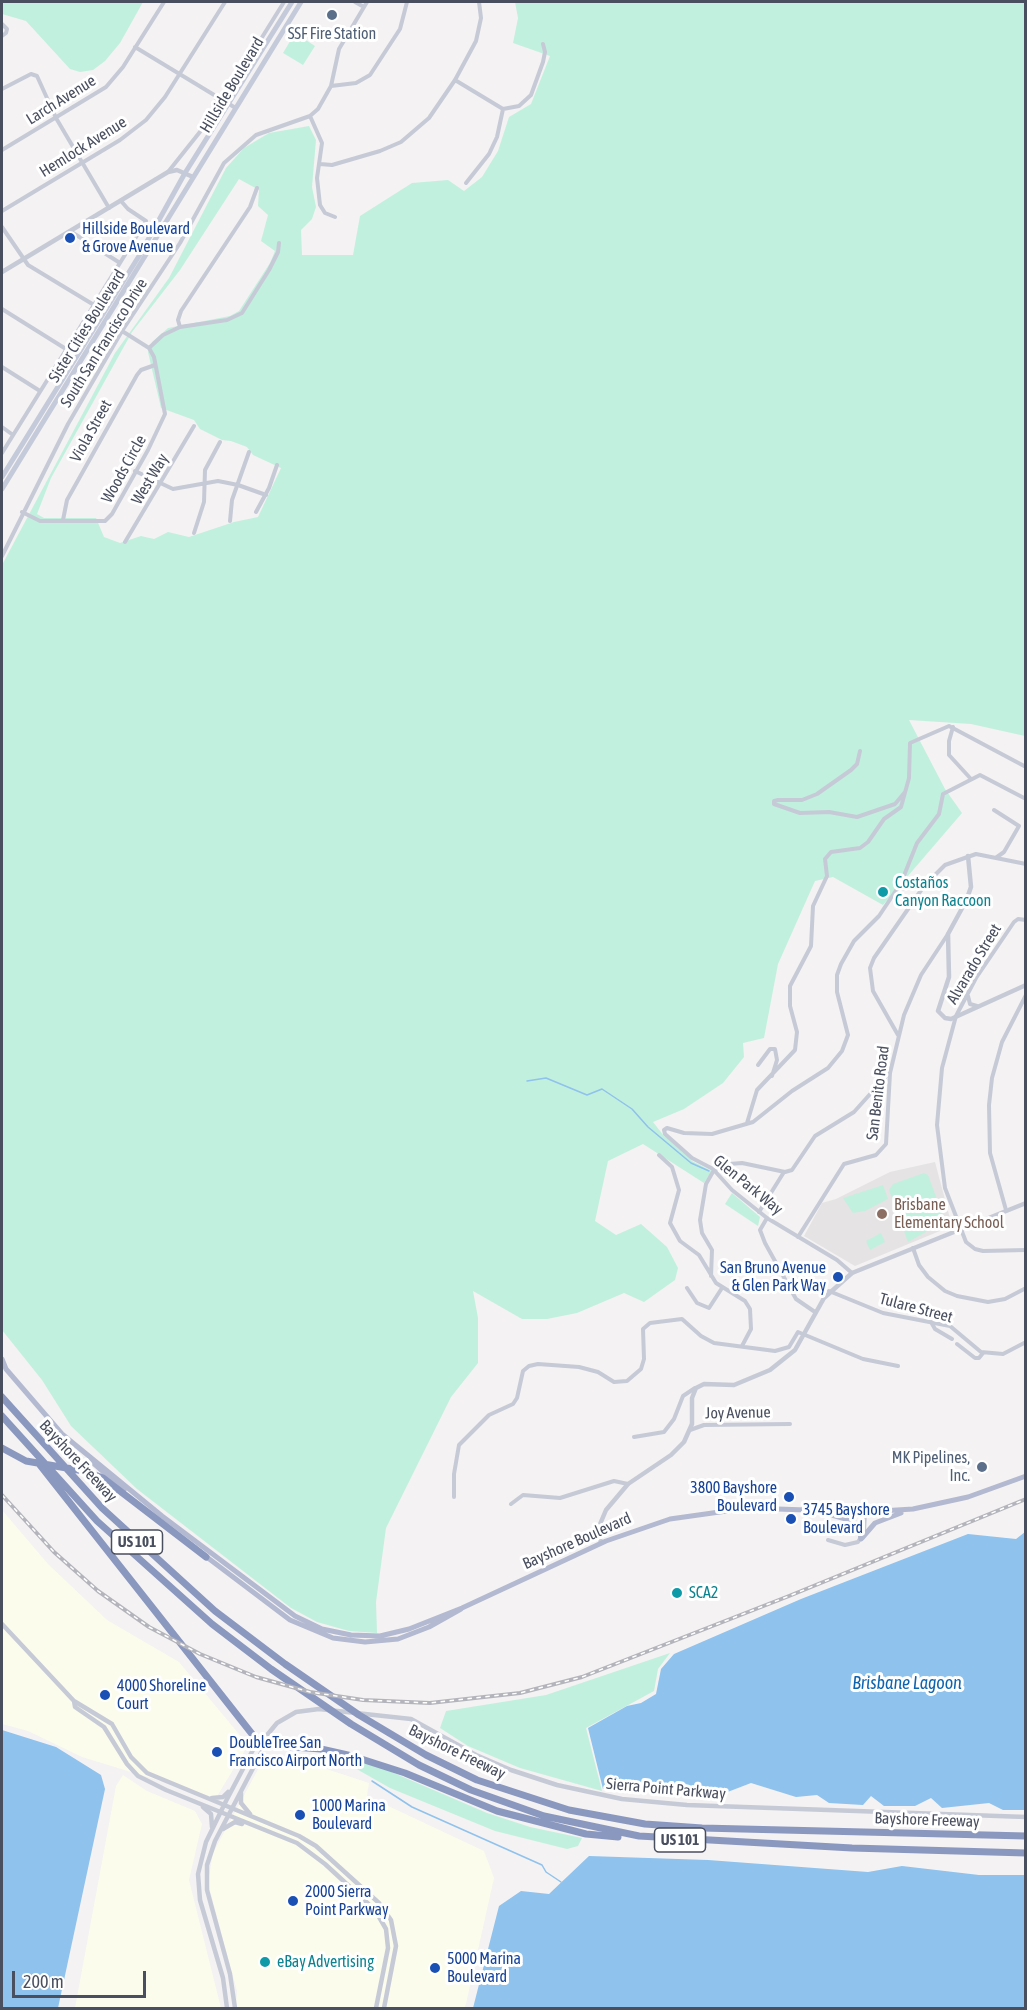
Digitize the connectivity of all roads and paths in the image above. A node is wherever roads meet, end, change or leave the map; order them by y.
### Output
1 (164, 2) edge
2 (225, 2) edge
3 (284, 2) edge
4 (292, 2) edge
5 (301, 2) edge
6 (355, 2) edge
7 (367, 2) edge
8 (407, 2) edge
9 (479, 2) edge
10 (364, 7) junction
11 (2, 24) edge
12 (2, 36) edge
13 (543, 44) dead end
14 (135, 47) junction
15 (180, 74) junction
16 (455, 80) junction
17 (331, 86) junction
18 (2, 89) edge
19 (216, 96) junction
20 (228, 104) junction
21 (234, 107) junction
22 (503, 109) junction
23 (310, 116) junction
24 (56, 118) junction
25 (2, 150) edge
26 (82, 163) junction
27 (320, 164) junction
28 (168, 172) junction
29 (185, 173) junction
30 (193, 177) junction
31 (466, 183) dead end
32 (257, 188) dead end
33 (121, 201) junction
34 (109, 208) junction
35 (2, 211) edge
36 (335, 217) dead end
37 (2, 226) edge
38 (70, 231) junction
39 (279, 243) dead end
40 (22, 260) junction
41 (120, 263) junction
42 (2, 272) edge
43 (94, 305) junction
44 (2, 309) edge
45 (180, 327) junction
46 (122, 331) junction
47 (149, 348) junction
48 (66, 349) junction
49 (155, 365) junction
50 (2, 367) edge
51 (40, 392) junction
52 (194, 426) dead end
53 (2, 427) edge
54 (13, 435) junction
55 (220, 442) dead end
56 (249, 452) dead end
57 (2, 453) edge
58 (277, 465) dead end
59 (135, 471) junction
60 (2, 477) edge
61 (204, 483) junction
62 (158, 484) junction
63 (238, 484) junction
64 (2, 489) edge
65 (266, 495) junction
66 (22, 512) junction
67 (256, 512) dead end
68 (63, 520) junction
69 (230, 521) dead end
70 (194, 533) dead end
71 (125, 542) dead end
72 (2, 555) edge
73 (953, 727) junction
74 (860, 751) dead end
75 (1026, 767) edge
76 (971, 779) junction
77 (908, 786) junction
78 (1026, 799) edge
79 (994, 810) dead end
80 (1004, 852) junction
81 (968, 856) junction
82 (996, 857) junction
83 (1007, 861) junction
84 (1026, 864) edge
85 (923, 887) junction
86 (897, 889) junction
87 (1026, 920) edge
88 (948, 934) junction
89 (1026, 985) edge
90 (1019, 988) junction
91 (968, 993) junction
92 (1026, 994) edge
93 (978, 1006) junction
94 (956, 1016) junction
95 (898, 1035) junction
96 (758, 1065) dead end
97 (890, 1073) junction
98 (772, 1076) junction
99 (747, 1124) junction
100 (659, 1155) dead end
101 (714, 1170) junction
102 (784, 1172) junction
103 (1026, 1203) edge
104 (1006, 1210) junction
105 (759, 1212) junction
106 (767, 1218) junction
107 (959, 1229) junction
108 (798, 1237) junction
109 (912, 1248) junction
110 (1026, 1250) edge
111 (852, 1273) junction
112 (711, 1276) junction
113 (687, 1288) dead end
114 (722, 1288) junction
115 (1026, 1288) edge
116 (829, 1292) junction
117 (815, 1312) junction
118 (932, 1322) junction
119 (804, 1334) junction
120 (952, 1339) dead end
121 (1026, 1342) edge
122 (957, 1344) dead end
123 (742, 1346) junction
124 (983, 1353) junction
125 (2, 1359) edge
126 (898, 1366) dead end
127 (4, 1367) edge
128 (2, 1388) edge
129 (696, 1388) junction
130 (4, 1400) edge
131 (2, 1416) edge
132 (790, 1424) dead end
133 (689, 1431) junction
134 (634, 1437) dead end
135 (2, 1448) edge
136 (31, 1450) junction
137 (84, 1453) junction
138 (1026, 1476) edge
139 (628, 1484) junction
140 (454, 1497) dead end
141 (511, 1504) dead end
142 (811, 1509) junction
143 (913, 1509) junction
144 (865, 1512) junction
145 (861, 1539) junction
146 (828, 1540) dead end
147 (601, 1543) junction
148 (206, 1557) junction
149 (462, 1608) junction
150 (2, 1624) edge
151 (74, 1701) junction
152 (262, 1742) junction
153 (241, 1772) junction
154 (242, 1788) junction
155 (199, 1796) junction
156 (192, 1801) junction
157 (223, 1809) junction
158 (232, 1809) junction
159 (228, 1815) junction
160 (1026, 1816) edge
161 (266, 1822) junction
162 (255, 1826) junction
163 (211, 1832) junction
164 (1026, 1836) edge
165 (658, 1838) junction
166 (215, 1841) junction
167 (1026, 1853) edge
168 (227, 2008) edge
169 (235, 2008) edge
170 (376, 2008) edge
171 (384, 2008) edge

1 - 14 street, Larch Avenue
2 - 15 street, Hemlock Avenue
3 - 19 street, Hillside Boulevard
4 - 20 main road, Hillside Boulevard
5 - 21 main road, Hillside Boulevard
6 - 10 street
7 - 10 street
8 - 17 street
9 - 16 street
10 - 17 street
11 - 12 street
13 - 22 street
14 - 15 street
14 - 24 street, Larch Avenue
15 - 19 street
15 - 26 street, Hemlock Avenue
16 - 22 street
16 - 27 street
17 - 23 street
18 - 24 street
19 - 20 street
19 - 28 street, Hillside Boulevard
20 - 21 street
20 - 29 main road, Hillside Boulevard
21 - 30 main road, Hillside Boulevard
22 - 31 street
23 - 27 street
23 - 46 street, South San Francisco Drive
24 - 25 street, Larch Avenue
24 - 26 street
26 - 34 street
26 - 35 street, Hemlock Avenue
27 - 36 street
28 - 29 street
28 - 33 street, Hillside Boulevard
29 - 30 street
29 - 60 main road, Sister Cities Boulevard
30 - 64 main road, Sister Cities Boulevard
32 - 45 street
33 - 34 street, Hillside Boulevard
33 - 41 street
34 - 38 street, Hillside Boulevard
37 - 40 street
38 - 40 street, Hillside Boulevard
38 - 41 street
39 - 45 street
40 - 42 street, Hillside Boulevard
40 - 43 street
41 - 43 street
43 - 48 street
44 - 48 street
45 - 47 street
46 - 47 street
46 - 66 street, South San Francisco Drive
47 - 49 street
48 - 51 street
49 - 59 street, Woods Circle
49 - 68 street, Viola Street
50 - 51 street
51 - 54 street
52 - 62 street, West Way
53 - 54 street
54 - 57 street
55 - 61 street
56 - 63 street
58 - 65 street
59 - 62 street
59 - 68 street, Woods Circle
61 - 62 street
61 - 63 street
61 - 70 street
62 - 71 street, West Way
63 - 65 street
63 - 69 street
65 - 67 street
66 - 68 street, Woods Circle
66 - 72 street, South San Francisco Drive
73 - 75 street
73 - 76 street
73 - 77 street
74 - 77 street
76 - 78 street
76 - 86 street
77 - 98 street
79 - 80 street
80 - 82 street
80 - 83 street
81 - 82 street
81 - 85 street
81 - 88 street, San Benito Road
82 - 83 street
83 - 84 street
85 - 86 street
85 - 95 street
86 - 99 street
87 - 91 street, Alvarado Street
88 - 94 street
88 - 95 street, San Benito Road
89 - 90 street
90 - 92 street
90 - 93 street
91 - 93 street
91 - 94 street, Alvarado Street
92 - 104 street
93 - 94 street
94 - 107 street, Alvarado Street
95 - 97 street, San Benito Road
96 - 98 street
97 - 102 street
97 - 108 street, San Benito Road
98 - 99 street
99 - 101 street, Glen Park Way
100 - 112 street
101 - 102 street
101 - 105 street, Glen Park Way
101 - 112 street
102 - 105 street
103 - 104 street
104 - 107 street
105 - 106 street, Glen Park Way
106 - 108 street, Glen Park Way
106 - 117 street
107 - 109 street
107 - 110 street, Alvarado Street
108 - 111 street, Glen Park Way
109 - 111 street
109 - 115 street
111 - 116 street
112 - 114 street
113 - 114 street
114 - 123 street
116 - 117 street
116 - 118 street, Tulare Street
117 - 119 street
118 - 120 street
118 - 124 street, Tulare Street
119 - 123 street
119 - 126 street
119 - 129 street
121 - 124 street
122 - 124 street
123 - 140 street
125 - 127 main road, Bayshore Boulevard
127 - 137 main road, Bayshore Boulevard
128 - 130 highway
129 - 133 street
129 - 134 street
130 - 164 highway, Bayshore Freeway / US 101
131 - 136 highway, Bayshore Freeway / US 101
132 - 133 street, Joy Avenue
133 - 139 street
135 - 148 highway
136 - 152 highway
136 - 165 highway, Bayshore Freeway / US 101
137 - 148 main road, Bayshore Boulevard
137 - 149 main road, Bayshore Boulevard
138 - 143 main road, Bayshore Boulevard
139 - 141 street
139 - 147 street
142 - 144 main road, Bayshore Boulevard
142 - 145 main road
142 - 147 main road, Bayshore Boulevard
143 - 144 main road, Bayshore Boulevard
143 - 145 main road
144 - 145 street
145 - 146 street
147 - 149 main road, Bayshore Boulevard
148 - 149 main road, Bayshore Boulevard
150 - 151 street
151 - 155 street
151 - 156 street
152 - 153 street, Sierra Point Parkway
152 - 154 street, Sierra Point Parkway
152 - 160 street, Sierra Point Parkway
152 - 165 highway
153 - 155 street
153 - 157 street, Sierra Point Parkway
154 - 158 street, Sierra Point Parkway
154 - 161 street
155 - 157 street
156 - 157 street
156 - 163 street
157 - 158 street
157 - 159 street
157 - 163 street, Sierra Point Parkway
158 - 159 street, Sierra Point Parkway
158 - 161 street
159 - 162 street
159 - 166 street, Sierra Point Parkway
161 - 171 street
162 - 166 street
162 - 170 street
163 - 168 street, Sierra Point Parkway
165 - 167 highway, Bayshore Freeway / US 101
166 - 169 street, Sierra Point Parkway

